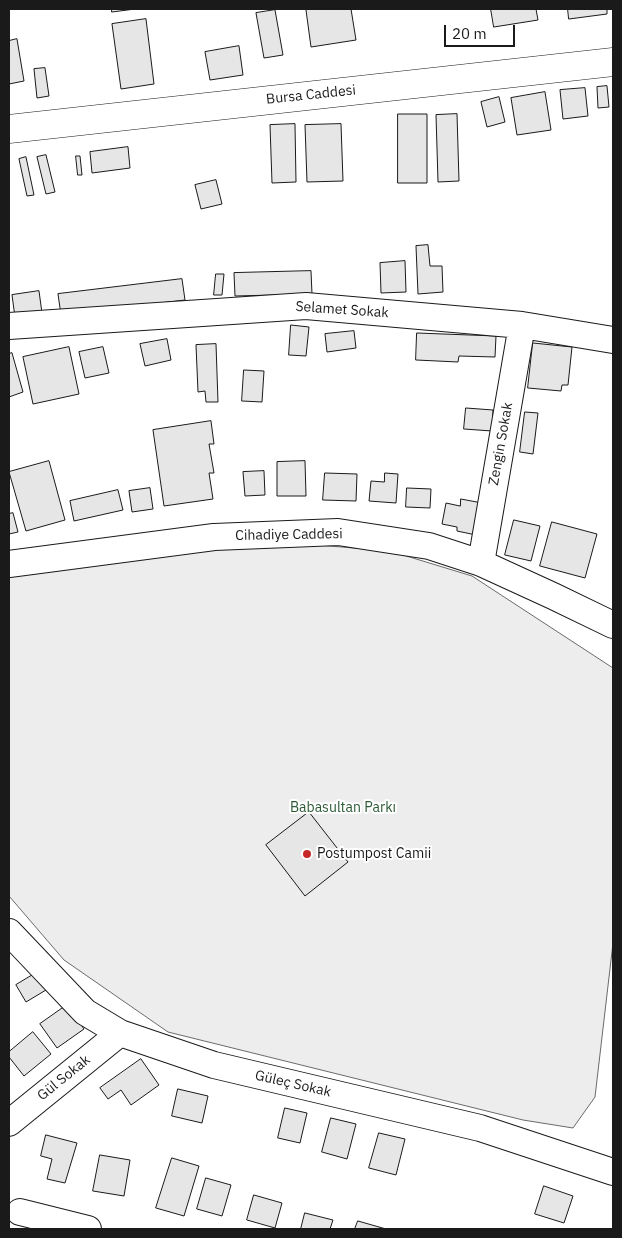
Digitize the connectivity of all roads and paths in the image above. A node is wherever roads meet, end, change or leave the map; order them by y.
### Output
1 (613, 62) edge
2 (9, 129) edge
3 (522, 325) junction
4 (9, 326) edge
5 (613, 340) edge
6 (9, 564) edge
7 (481, 564) junction
8 (613, 625) edge
9 (9, 932) edge
10 (120, 1033) junction
11 (9, 1123) edge
12 (613, 1169) edge
13 (21, 1213) edge
14 (88, 1229) edge

1 - 2 main road, Bursa Caddesi
3 - 4 street, Selamet Sokak
3 - 5 street, Selamet Sokak
3 - 7 street, Zengin Sokak
6 - 7 street, Cihadiye Caddesi
7 - 8 street, Cihadiye Caddesi
9 - 10 street, Güleç Sokak
10 - 11 street, Gül Sokak
10 - 12 street, Güleç Sokak
13 - 14 street

